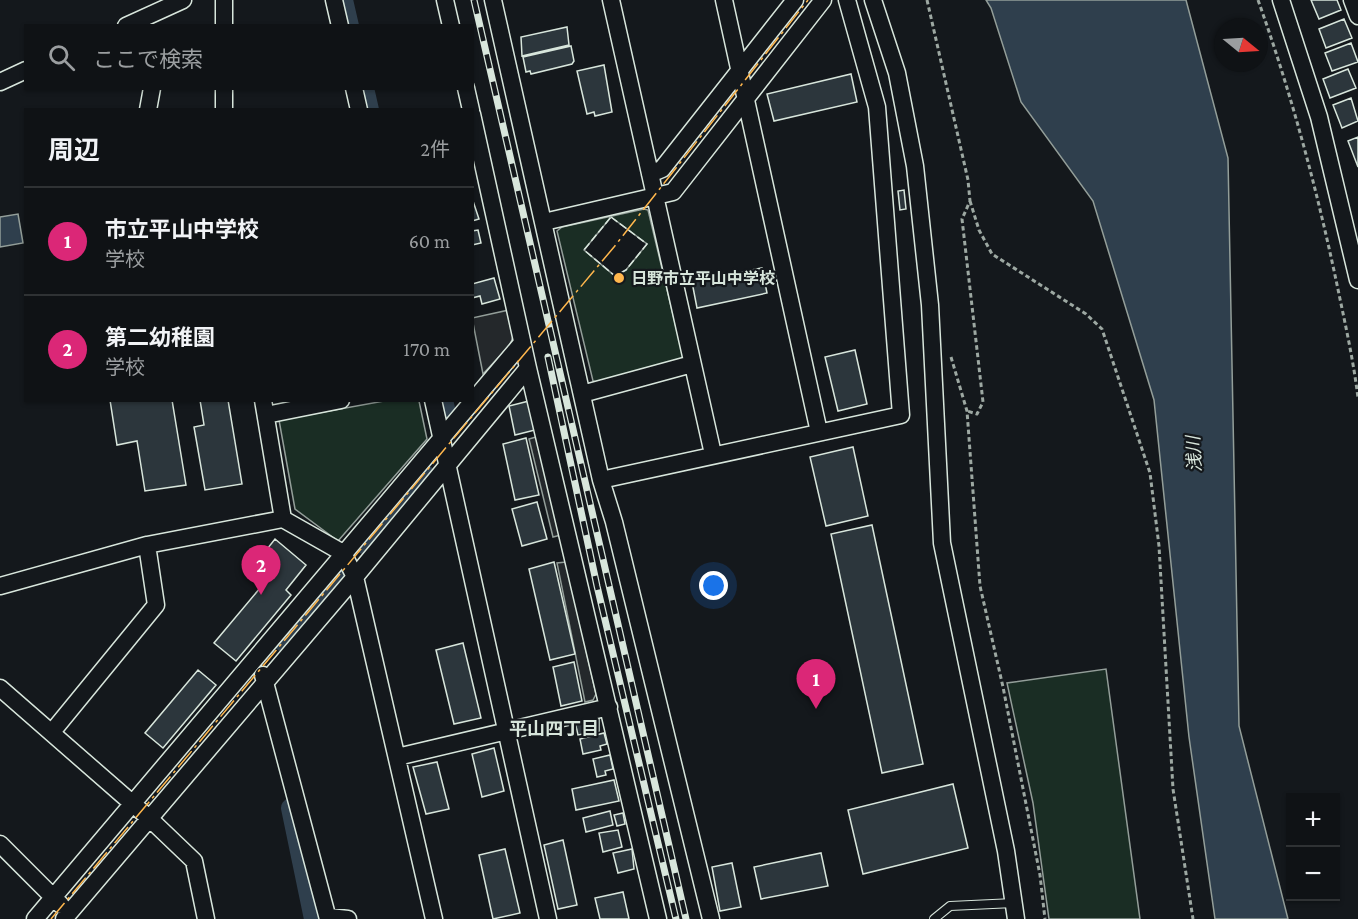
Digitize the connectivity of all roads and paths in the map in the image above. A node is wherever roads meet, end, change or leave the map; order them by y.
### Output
1 (183, 0) edge
2 (224, 0) edge
3 (334, 0) edge
4 (445, 0) edge
5 (493, 0) edge
6 (610, 0) edge
7 (724, 0) edge
8 (795, 0) edge
9 (823, 0) edge
10 (847, 0) edge
11 (873, 0) edge
12 (927, 0) edge
13 (1258, 0) edge
14 (1281, 0) edge
15 (1352, 0) edge
16 (166, 4) edge
17 (1358, 16) edge
18 (130, 24) edge
19 (163, 24) edge
20 (224, 24) edge
21 (340, 24) edge
22 (451, 24) edge
23 (740, 70) junction
24 (24, 71) edge
25 (0, 82) edge
26 (152, 90) edge
27 (224, 90) edge
28 (354, 90) edge
29 (466, 90) edge
30 (746, 99) junction
31 (148, 108) edge
32 (224, 108) edge
33 (359, 108) edge
34 (471, 108) edge
35 (474, 123) edge
36 (650, 174) junction
37 (654, 195) junction
38 (970, 201) junction
39 (544, 222) junction
40 (1358, 280) edge
41 (522, 343) junction
42 (948, 348) dead end
43 (692, 364) junction
44 (528, 368) junction
45 (582, 394) junction
46 (1358, 398) edge
47 (474, 399) edge
48 (322, 402) edge
49 (434, 402) edge
50 (471, 402) edge
51 (265, 408) edge
52 (967, 411) junction
53 (819, 432) junction
54 (442, 436) junction
55 (713, 454) junction
56 (449, 463) junction
57 (601, 480) junction
58 (283, 519) junction
59 (147, 544) junction
60 (343, 553) junction
61 (355, 577) junction
62 (0, 586) edge
63 (260, 653) junction
64 (264, 681) junction
65 (0, 688) edge
66 (609, 707) junction
67 (506, 731) junction
68 (52, 732) junction
69 (397, 757) junction
70 (132, 803) junction
71 (149, 818) junction
72 (0, 844) edge
73 (53, 898) junction
74 (1015, 911) edge
75 (69, 917) edge
76 (328, 918) edge
77 (35, 919) edge
78 (206, 919) edge
79 (348, 919) edge
80 (434, 919) edge
81 (548, 919) edge
82 (658, 919) edge
83 (711, 919) edge
84 (934, 919) edge
85 (1045, 919) edge
86 (1193, 919) edge

1 - 16 street
2 - 20 street
3 - 21 street
4 - 22 street
5 - 39 street
6 - 36 street
7 - 23 street
8 - 23 street
9 - 30 street
10 - 53 street
11 - 74 street
12 - 38 path
13 - 46 path
14 - 40 street
15 - 17 street
16 - 18 street
16 - 19 street
23 - 30 street
23 - 36 street
24 - 25 street
26 - 31 street
27 - 32 street
28 - 33 street
29 - 34 street
30 - 37 street
30 - 53 street
35 - 41 street
36 - 37 street
37 - 39 street
37 - 43 street
38 - 52 path
38 - 86 path
39 - 45 street
41 - 44 street
41 - 47 street
42 - 52 path
43 - 45 street
43 - 55 street
44 - 56 street
44 - 66 street
45 - 57 street
48 - 51 street
49 - 54 street
50 - 54 street
51 - 58 street
52 - 85 path
53 - 55 street
54 - 56 street
54 - 60 street
55 - 57 street
56 - 61 street
56 - 67 street
57 - 83 street
58 - 59 street
58 - 60 street
59 - 62 street
59 - 68 street
60 - 61 street
60 - 63 street
61 - 64 street
61 - 69 street
63 - 64 street
63 - 70 street
64 - 71 street
64 - 76 street
65 - 68 street
66 - 67 street
66 - 82 street
67 - 69 street
67 - 81 street
68 - 70 street
69 - 80 street
70 - 71 street
70 - 73 street
71 - 75 street
71 - 78 street
72 - 73 street
73 - 75 street
73 - 77 street
74 - 84 lane
76 - 79 street

